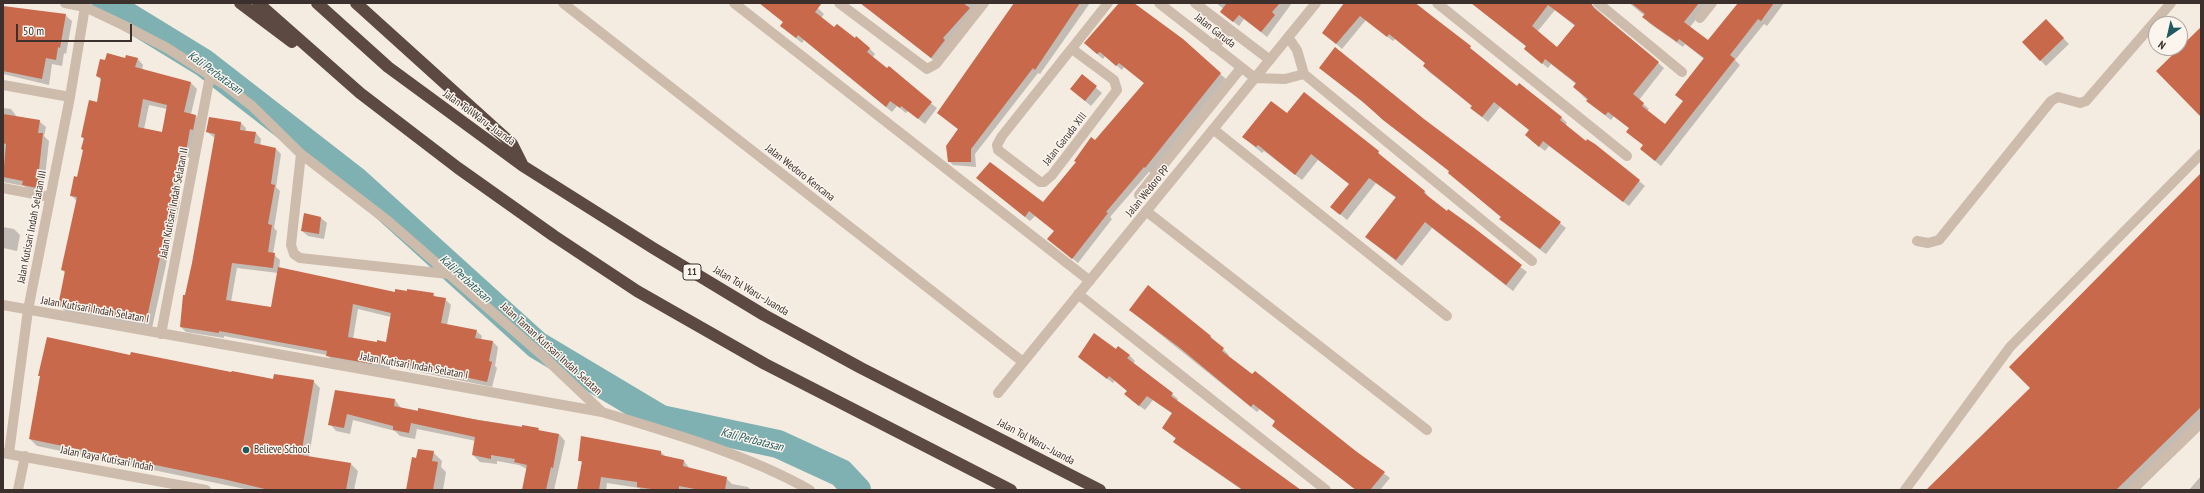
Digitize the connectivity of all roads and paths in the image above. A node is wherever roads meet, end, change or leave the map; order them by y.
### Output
1 (65, 3) edge
2 (240, 3) edge
3 (258, 3) edge
4 (317, 3) edge
5 (356, 3) edge
6 (563, 3) edge
7 (734, 3) edge
8 (839, 3) edge
9 (984, 3) edge
10 (1108, 3) edge
11 (1160, 3) edge
12 (1195, 3) edge
13 (1316, 3) edge
14 (1437, 3) edge
15 (1598, 3) edge
16 (1712, 3) edge
17 (2171, 3) edge
18 (85, 7) junction
19 (1700, 18) dead end
20 (1229, 29) junction
21 (1288, 37) junction
22 (1214, 47) junction
23 (1072, 49) junction
24 (1270, 60) junction
25 (1241, 68) junction
26 (1682, 72) dead end
27 (1304, 74) junction
28 (210, 76) junction
29 (1255, 78) junction
30 (3, 84) edge
31 (360, 93) junction
32 (70, 97) junction
33 (1213, 129) junction
34 (302, 154) junction
35 (2201, 154) edge
36 (1627, 156) dead end
37 (523, 166) junction
38 (3, 188) edge
39 (1139, 195) dead end
40 (50, 197) junction
41 (1146, 211) junction
42 (1917, 241) dead end
43 (1532, 261) dead end
44 (448, 274) junction
45 (1090, 281) junction
46 (1078, 294) junction
47 (3, 305) edge
48 (28, 310) junction
49 (1447, 316) dead end
50 (161, 334) junction
51 (1023, 362) junction
52 (998, 393) dead end
53 (602, 412) junction
54 (2201, 423) edge
55 (1427, 430) dead end
56 (6, 453) edge
57 (25, 456) junction
58 (18, 490) edge
59 (206, 490) edge
60 (810, 490) edge
61 (1011, 490) edge
62 (1100, 490) edge
63 (1326, 490) edge
64 (1905, 490) edge
65 (2132, 490) edge

1 - 18 street, Jalan Taman Kutisari Indah Selatan
2 - 31 highway
3 - 31 highway
4 - 37 highway, Jalan Tol Waru–Juanda / 11
5 - 37 highway
6 - 51 street, Jalan Wedoro Kencana
7 - 45 street
8 - 9 street
10 - 23 street, Jalan Garuda XIII
11 - 22 street, Jalan Garuda
12 - 20 street, Jalan Garuda
13 - 21 street, Jalan Wedoro PP
14 - 36 street
15 - 26 street
16 - 19 street
17 - 42 street
18 - 28 street, Jalan Taman Kutisari Indah Selatan
18 - 32 street, Jalan Kutisari Indah Selatan III
20 - 22 street
20 - 24 street, Jalan Garuda
21 - 24 street, Jalan Wedoro PP
21 - 27 street
22 - 25 street, Jalan Garuda
23 - 23 street, Jalan Garuda XIII
24 - 29 street, Jalan Wedoro PP
25 - 29 street, Jalan Garuda
25 - 39 street
27 - 29 street
27 - 43 street
28 - 34 street, Jalan Taman Kutisari Indah Selatan
28 - 50 street, Jalan Kutisari Indah Selatan II
29 - 33 street, Jalan Wedoro PP
30 - 32 street
31 - 61 highway
32 - 40 street, Jalan Kutisari Indah Selatan III
33 - 41 street, Jalan Wedoro PP
33 - 49 street
34 - 44 street, Jalan Taman Kutisari Indah Selatan
34 - 44 street
35 - 64 street
37 - 62 highway, Jalan Tol Waru–Juanda / 11
38 - 40 street
40 - 48 street, Jalan Kutisari Indah Selatan III
41 - 45 street, Jalan Wedoro PP
41 - 55 street
44 - 53 street, Jalan Taman Kutisari Indah Selatan
45 - 46 street, Jalan Wedoro PP
46 - 51 street, Jalan Wedoro PP
46 - 63 street
47 - 48 street, Jalan Kutisari Indah Selatan I
48 - 50 street, Jalan Kutisari Indah Selatan I
48 - 56 street, Jalan Kutisari Indah Selatan III
50 - 53 street, Jalan Kutisari Indah Selatan I
51 - 52 street, Jalan Wedoro PP
53 - 60 street, Jalan Kutisari Indah Selatan I
54 - 65 street
56 - 57 street, Jalan Raya Kutisari Indah
57 - 58 street
57 - 59 street, Jalan Raya Kutisari Indah

